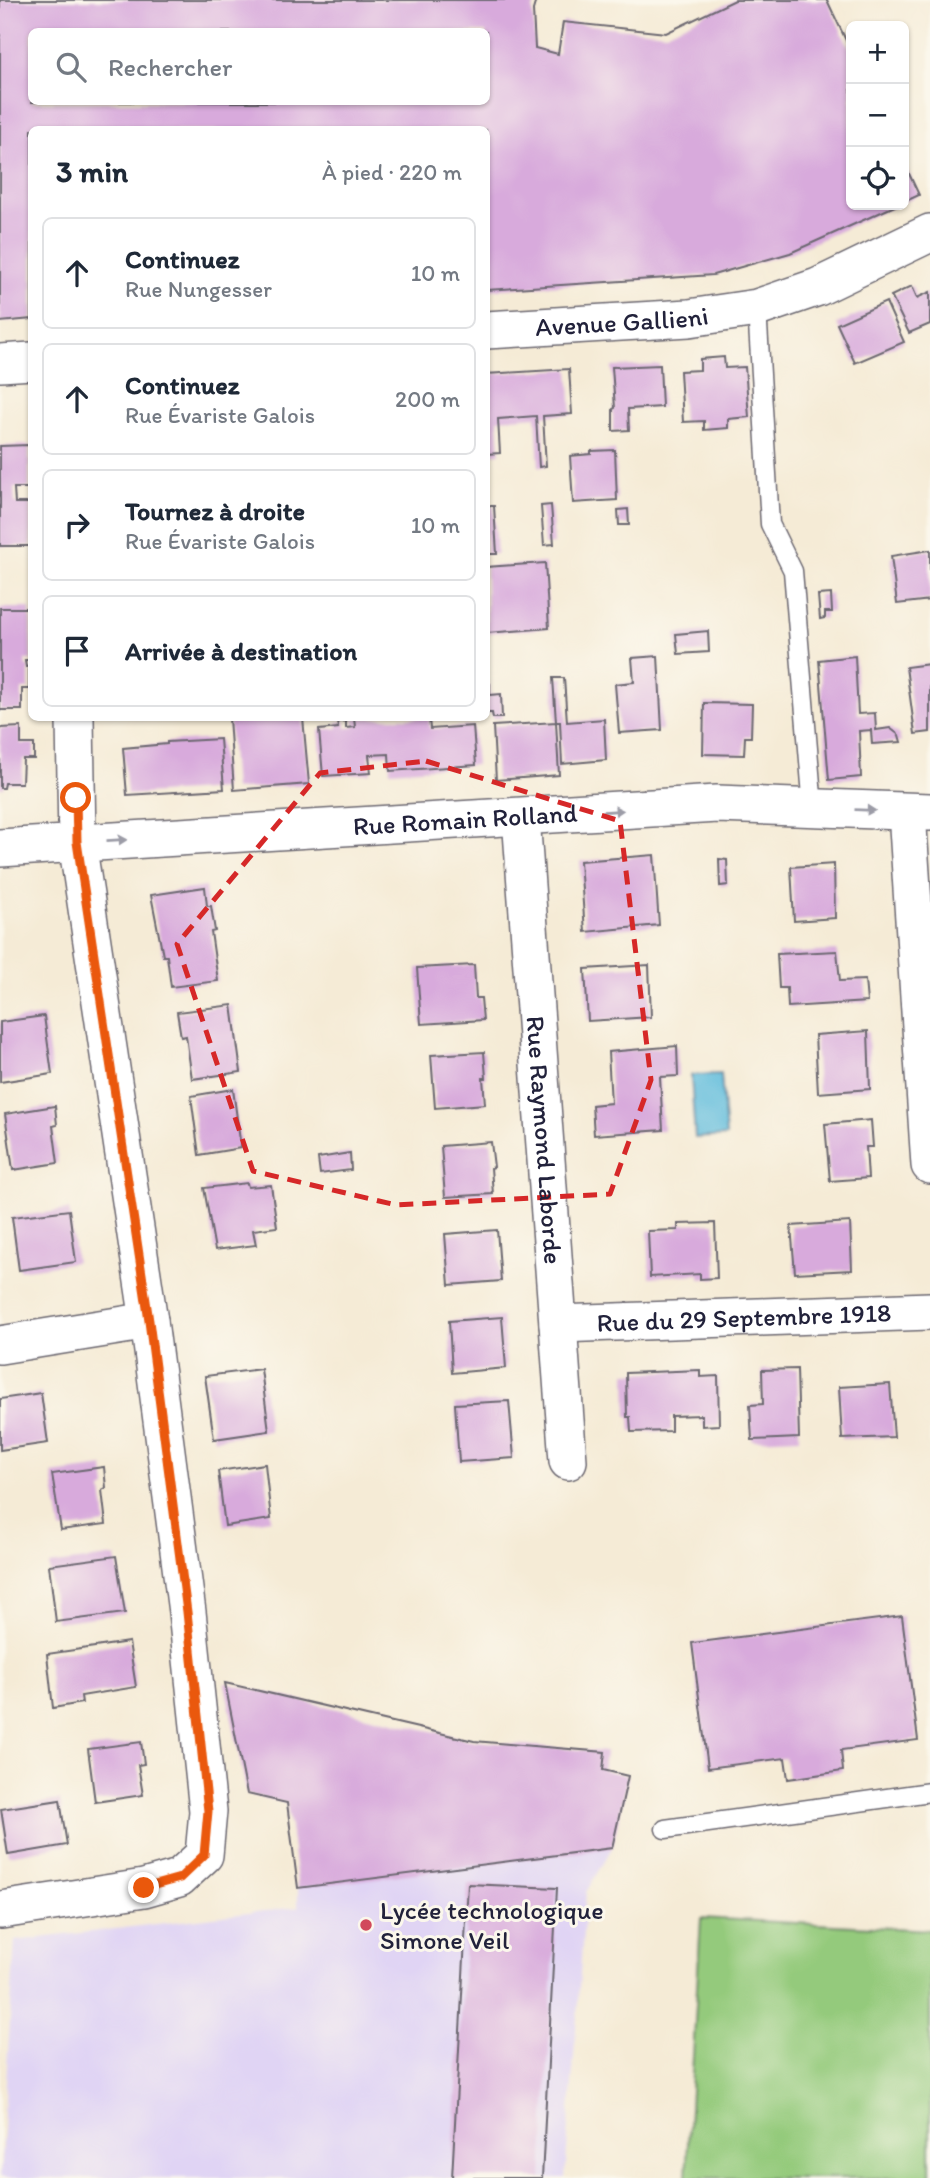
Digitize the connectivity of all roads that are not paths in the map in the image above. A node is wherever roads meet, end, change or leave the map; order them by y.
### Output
1 (930, 233) edge
2 (757, 309) junction
3 (490, 330) edge
4 (28, 360) edge
5 (0, 363) edge
6 (75, 721) edge
7 (813, 808) junction
8 (918, 812) edge
9 (521, 817) junction
10 (77, 842) junction
11 (0, 848) edge
12 (930, 1165) edge
13 (930, 1311) edge
14 (149, 1321) junction
15 (558, 1324) junction
16 (0, 1345) edge
17 (568, 1461) dead end
18 (930, 1792) edge
19 (665, 1829) dead end
20 (1, 1910) edge

1 - 2 street, Avenue Gallieni
2 - 3 street, Avenue Gallieni
2 - 7 lane
4 - 5 street
6 - 10 street
7 -> 8 street, Rue Romain Rolland
9 -> 7 street, Rue Romain Rolland
8 - 12 street
10 -> 9 street, Rue Romain Rolland
9 - 15 street, Rue Raymond Laborde
10 - 11 street, Rue Romain Rolland
10 - 14 street
13 - 15 street, Rue du 29 Septembre 1918
14 - 16 street
14 - 20 street
15 - 17 street, Rue Raymond Laborde
18 - 19 lane

